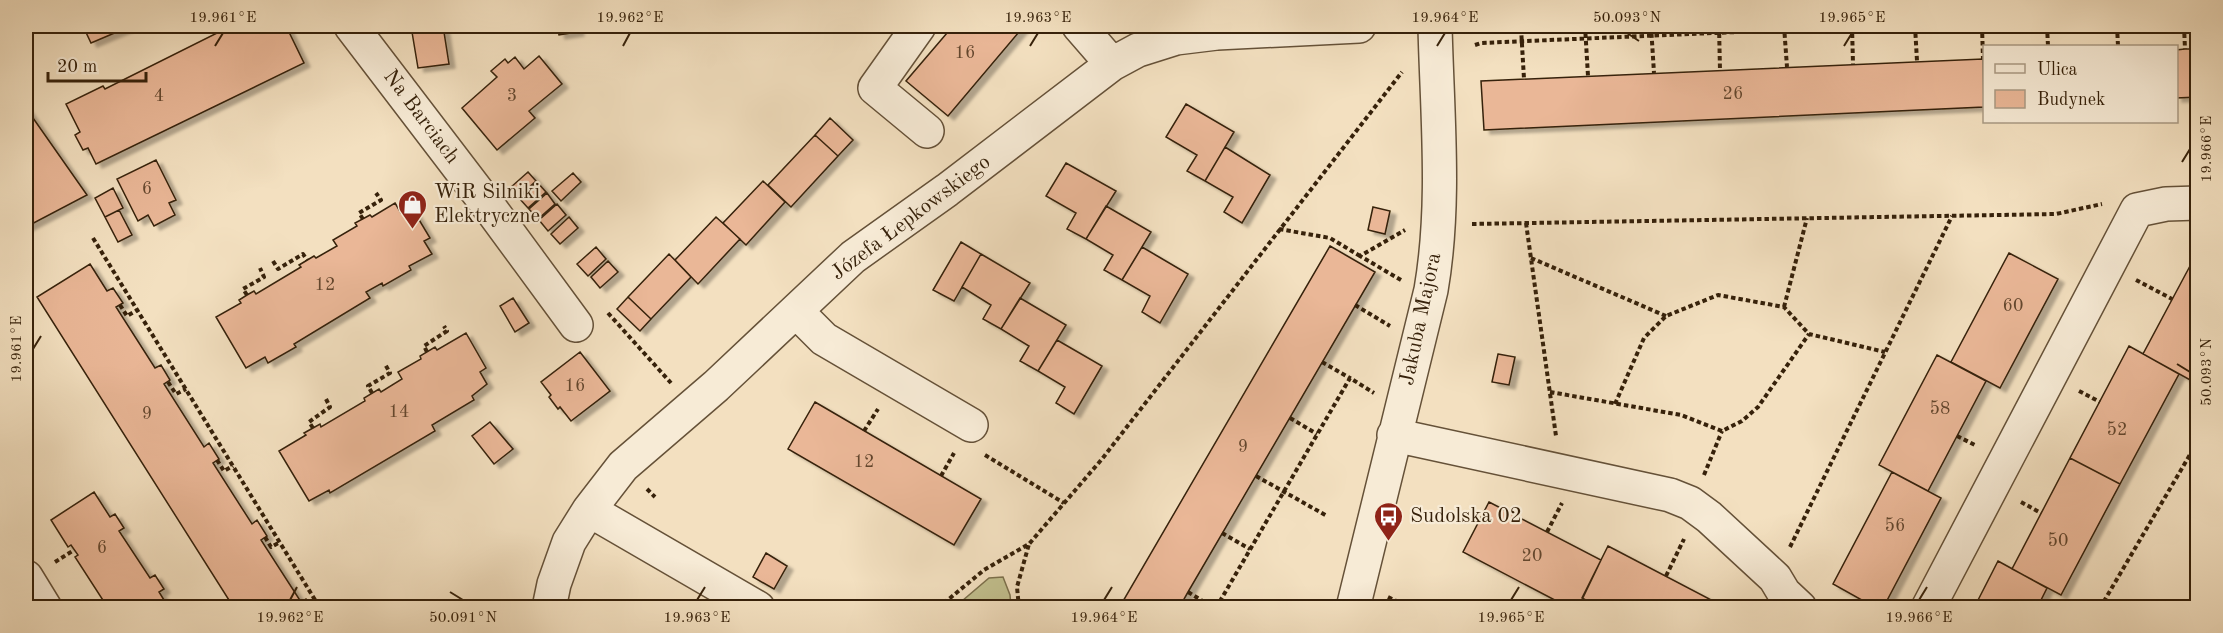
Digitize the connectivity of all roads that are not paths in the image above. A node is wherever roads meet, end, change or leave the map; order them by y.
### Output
1 (351, 26) edge
2 (919, 26) edge
3 (1079, 26) edge
4 (1359, 26) edge
5 (1435, 26) edge
6 (1112, 64) junction
7 (927, 131) dead end
8 (2198, 202) edge
9 (796, 311) junction
10 (576, 325) road end
11 (966, 433) road end
12 (1394, 435) junction
13 (589, 510) junction
14 (1366, 601) edge
15 (549, 608) edge
16 (758, 608) edge
17 (1800, 608) edge
18 (1928, 608) edge

1 - 10 street, Na Barciach
2 - 7 street
3 - 6 street
4 - 6 street, Józefa Łepkowskiego
5 - 12 street, Jakuba Majora
6 - 9 street, Józefa Łepkowskiego
8 - 18 street
9 - 11 street
9 - 13 street, Józefa Łepkowskiego
12 - 14 street, Jakuba Majora
12 - 17 street
13 - 15 street, Józefa Łepkowskiego
13 - 16 street

